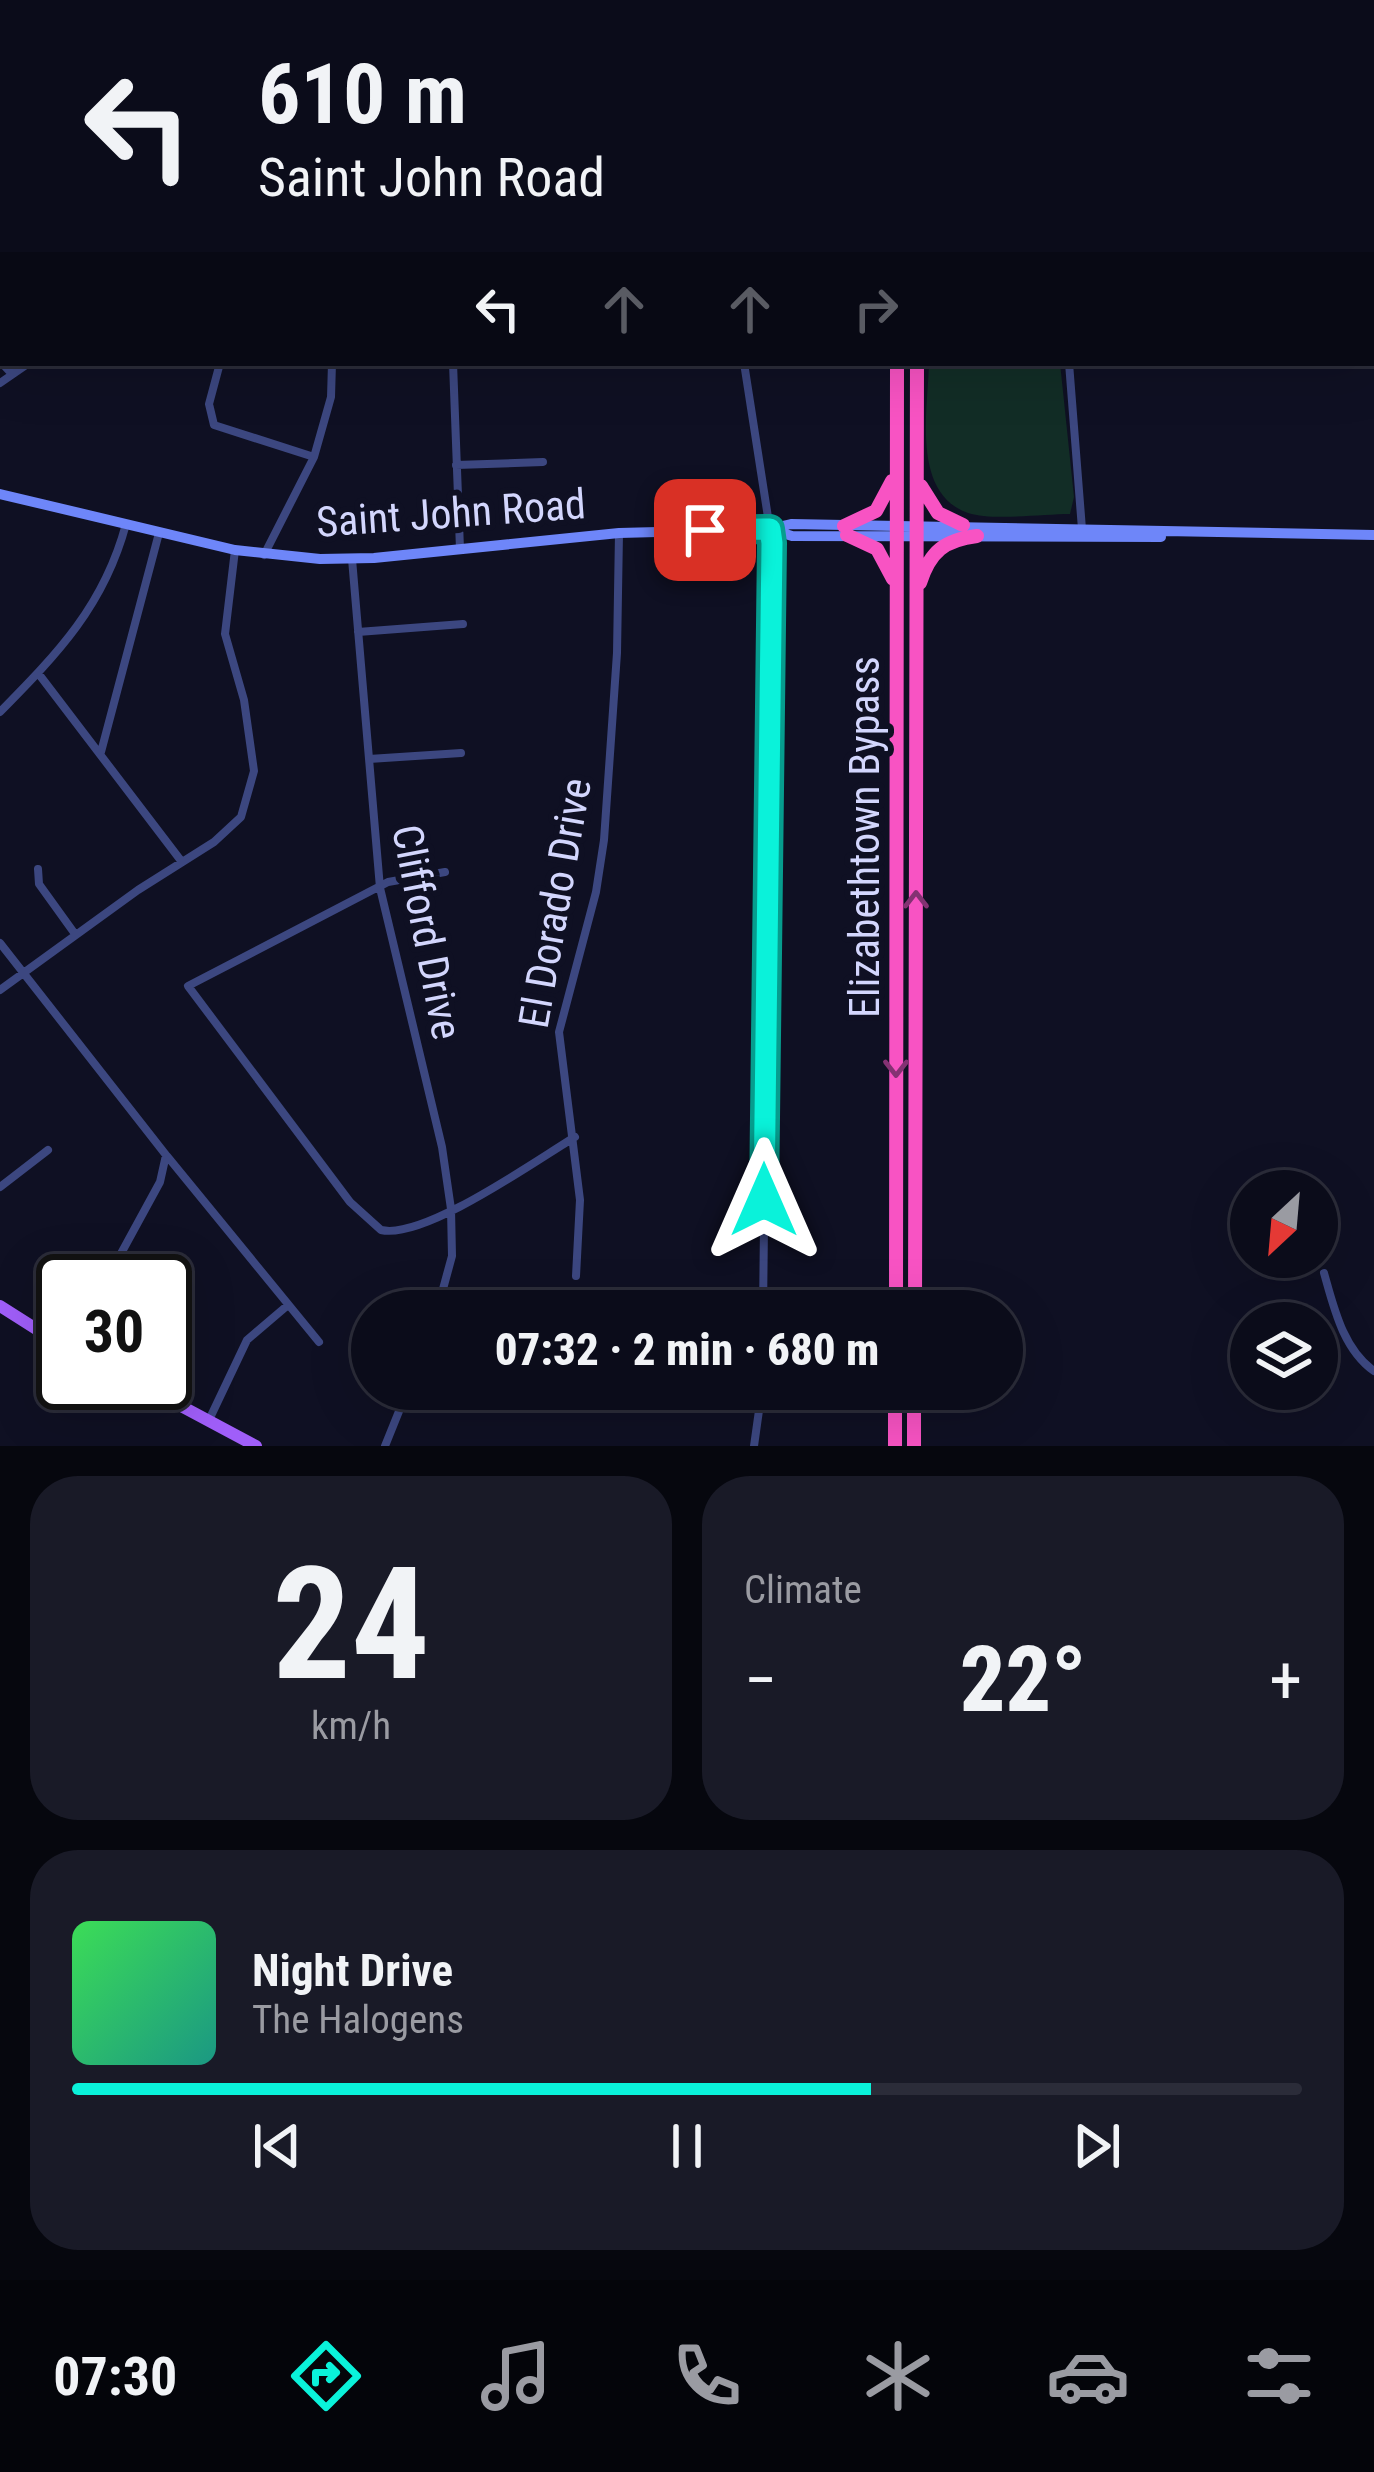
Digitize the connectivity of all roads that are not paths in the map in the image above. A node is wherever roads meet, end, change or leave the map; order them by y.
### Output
1 (5, 366) edge
2 (24, 366) edge
3 (218, 366) edge
4 (332, 366) edge
5 (452, 366) edge
6 (744, 366) edge
7 (897, 366) edge
8 (916, 366) edge
9 (1070, 366) edge
10 (12, 374) junction
11 (0, 383) edge
12 (897, 446) junction
13 (916, 446) junction
14 (314, 457) junction
15 (543, 462) dead end
16 (456, 465) junction
17 (0, 494) edge
18 (126, 524) junction
19 (963, 525) junction
20 (770, 529) junction
21 (897, 530) junction
22 (916, 530) junction
23 (846, 531) junction
24 (159, 532) junction
25 (1082, 532) junction
26 (619, 533) junction
27 (1374, 535) edge
28 (977, 536) junction
29 (460, 549) junction
30 (235, 550) junction
31 (264, 555) junction
32 (352, 559) junction
33 (897, 599) junction
34 (916, 599) junction
35 (464, 624) dead end
36 (358, 632) junction
37 (38, 673) junction
38 (0, 712) edge
39 (101, 753) junction
40 (461, 753) dead end
41 (369, 760) junction
42 (182, 862) junction
43 (38, 869) dead end
44 (445, 872) dead end
45 (380, 888) junction
46 (75, 934) junction
47 (0, 944) edge
48 (22, 973) junction
49 (0, 990) edge
50 (575, 1137) junction
51 (48, 1150) dead end
52 (166, 1155) junction
53 (0, 1187) edge
54 (451, 1209) junction
55 (121, 1254) edge
56 (576, 1276) dead end
57 (1326, 1278) edge
58 (443, 1290) edge
59 (763, 1290) edge
60 (896, 1290) edge
61 (915, 1290) edge
62 (288, 1305) junction
63 (0, 1306) edge
64 (36, 1329) edge
65 (320, 1342) dead end
66 (1374, 1371) edge
67 (190, 1410) edge
68 (400, 1410) edge
69 (759, 1410) edge
70 (895, 1410) edge
71 (914, 1410) edge
72 (209, 1420) junction
73 (895, 1442) edge
74 (256, 1446) edge
75 (385, 1446) edge
76 (754, 1446) edge
77 (915, 1446) edge

1 - 10 street
2 - 10 street
3 - 14 street
4 - 14 street
5 - 16 street
6 - 20 street
7 - 12 highway, Elizabethtown Bypass
8 - 13 highway, Elizabethtown Bypass
9 - 25 street
10 - 11 street
12 - 21 highway, Elizabethtown Bypass
12 - 23 highway
13 - 19 highway
13 - 22 highway, Elizabethtown Bypass
14 - 31 street
15 - 16 street
16 - 29 street
17 - 18 street, Saint John Road
18 - 24 street, Saint John Road
18 - 37 street
19 - 22 street, Saint John Road
19 - 25 street, Saint John Road
20 - 23 street, Saint John Road
20 - 26 street, Saint John Road
20 - 59 street
21 - 22 street, Saint John Road
21 - 23 street, Saint John Road
21 - 33 highway, Elizabethtown Bypass
22 - 28 street, Saint John Road
22 - 34 highway, Elizabethtown Bypass
23 - 33 highway
24 - 30 street, Saint John Road
24 - 39 street
25 - 27 street, Saint John Road
25 - 28 street, Saint John Road
26 - 29 street, Saint John Road
26 - 50 street, El Dorado Drive
28 - 34 highway
29 - 32 street, Saint John Road
30 - 31 street, Saint John Road
30 - 42 street
31 - 32 street, Saint John Road
32 - 36 street, Clifford Drive
33 -> 60 highway, Elizabethtown Bypass
61 -> 34 highway, Elizabethtown Bypass
35 - 36 street
36 - 41 street, Clifford Drive
37 - 38 street
37 - 39 street
39 - 42 street
40 - 41 street
41 - 45 street, Clifford Drive
42 - 46 street
43 - 46 street
44 - 45 street
45 - 54 street, Clifford Drive
45 - 54 street
46 - 48 street
47 - 48 street
48 - 49 street
48 - 52 street
50 - 54 street
50 - 56 street, El Dorado Drive
51 - 53 street
52 - 55 street
52 - 62 street
54 - 58 street, Clifford Drive
57 - 66 street
62 - 65 street
62 - 72 street
63 - 64 main road
67 - 72 main road
68 - 75 street
69 - 76 street
70 - 73 highway
71 - 77 highway
72 - 74 main road

